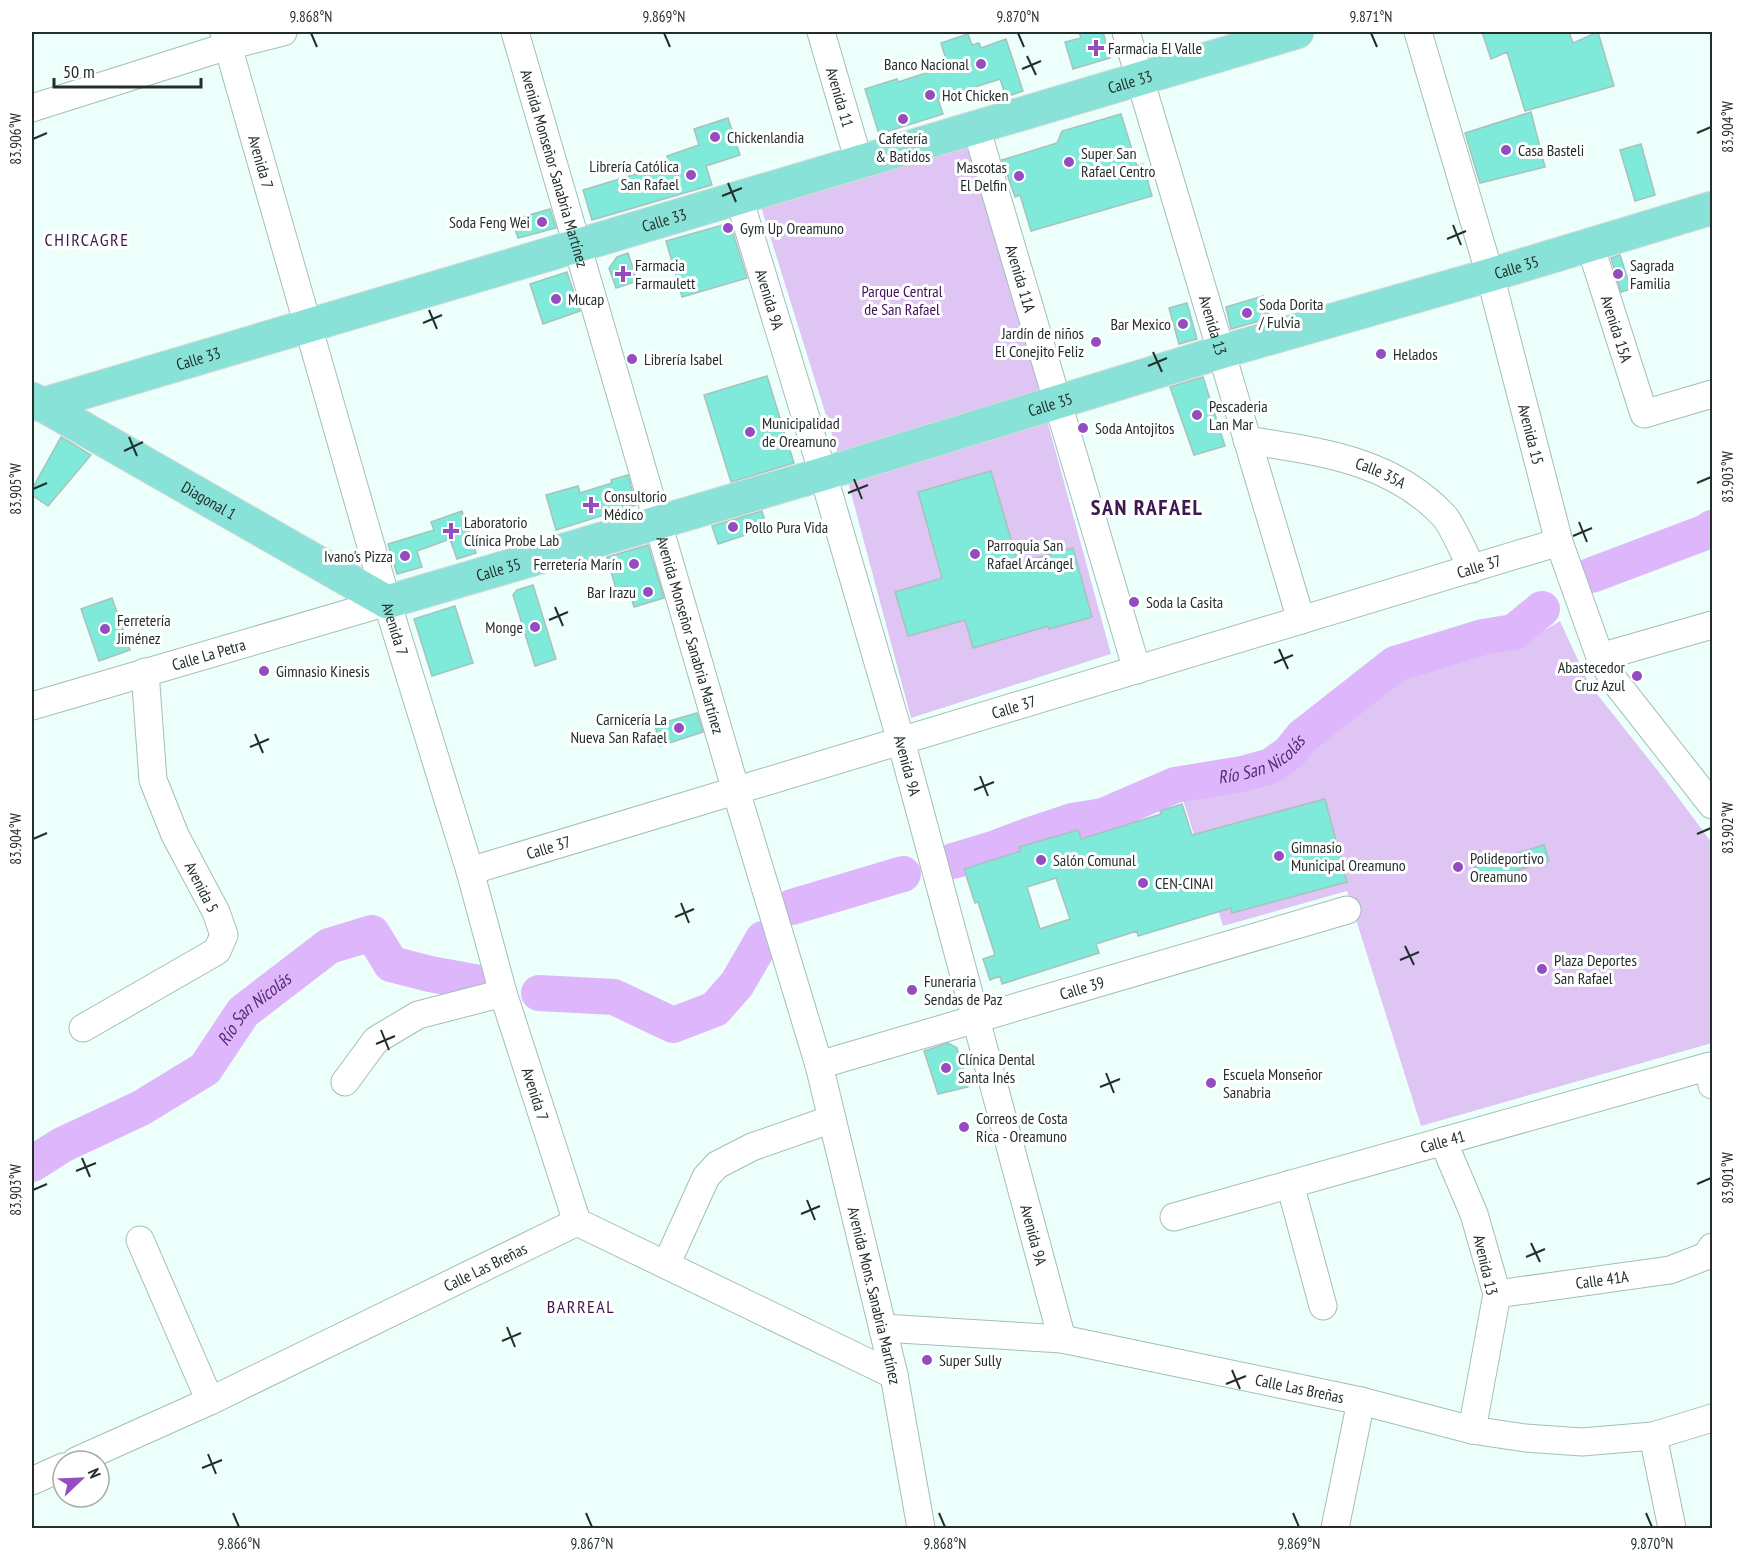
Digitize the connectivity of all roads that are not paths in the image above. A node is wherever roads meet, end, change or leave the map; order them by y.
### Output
1 (283, 32) edge
2 (515, 32) edge
3 (821, 32) edge
4 (1126, 32) edge
5 (1297, 32) edge
6 (1418, 32) edge
7 (226, 39) edge
8 (1140, 78) junction
9 (32, 108) edge
10 (976, 127) junction
11 (859, 162) junction
12 (739, 198) junction
13 (1713, 207) edge
14 (1590, 245) junction
15 (577, 246) junction
16 (1490, 274) junction
17 (309, 326) junction
18 (1221, 352) junction
19 (1713, 394) edge
20 (1058, 403) junction
21 (35, 404) edge
22 (1247, 440) junction
23 (823, 474) junction
24 (658, 523) junction
25 (1559, 542) junction
26 (1472, 569) junction
27 (387, 602) junction
28 (1301, 620) junction
29 (1713, 625) edge
30 (1600, 657) junction
31 (1137, 670) junction
32 (146, 672) junction
33 (32, 706) edge
34 (901, 741) junction
35 (736, 791) junction
36 (1713, 805) edge
37 (470, 871) junction
38 (1347, 910) dead end
39 (502, 993) junction
40 (977, 1018) junction
41 (83, 1028) dead end
42 (819, 1065) junction
43 (1711, 1076) edge
44 (345, 1082) dead end
45 (831, 1119) junction
46 (1443, 1141) junction
47 (1290, 1184) junction
48 (1174, 1217) dead end
49 (578, 1222) junction
50 (140, 1240) dead end
51 (1709, 1251) edge
52 (666, 1265) junction
53 (1497, 1294) junction
54 (1323, 1306) dead end
55 (882, 1328) junction
56 (1062, 1339) junction
57 (894, 1375) junction
58 (210, 1401) junction
59 (1361, 1401) junction
60 (1713, 1418) edge
61 (1472, 1430) junction
62 (1653, 1436) junction
63 (103, 1449) edge
64 (51, 1472) edge
65 (32, 1481) edge
66 (921, 1528) edge
67 (1335, 1528) edge
68 (1672, 1528) edge

1 - 7 street
2 - 15 street, Avenida Monseñor Sanabria Martínez
3 - 11 street, Avenida 11
4 - 8 street, Avenida 13
5 - 8 main road, Calle 33
6 - 16 street, Avenida 15
7 - 9 street
7 - 17 street, Avenida 7
8 - 10 main road, Calle 33
8 - 18 street, Avenida 13
10 - 11 main road, Calle 33
10 - 20 street, Avenida 11A
11 - 12 main road, Calle 33
12 - 15 main road, Calle 33
12 - 23 street, Avenida 9A
13 - 14 main road, Calle 35
14 - 16 main road, Calle 35
14 - 19 street, Avenida 15A
15 - 17 main road, Calle 33
15 - 24 street, Avenida Monseñor Sanabria Martínez
16 - 18 main road, Calle 35
16 - 25 street, Avenida 15
17 - 21 main road, Calle 33
17 - 27 street, Avenida 7
18 - 20 main road, Calle 35
18 - 22 street, Avenida 13
20 - 23 main road, Calle 35
20 - 31 street, Avenida 11A
21 - 27 main road, Diagonal 1
22 - 26 street, Calle 35A
22 - 28 street, Avenida 13
23 - 24 main road, Calle 35
23 - 34 street, Avenida 9A
24 - 27 main road, Calle 35
24 - 35 street, Avenida Monseñor Sanabria Martínez
25 - 26 street, Calle 37
25 - 30 street, Avenida 15
26 - 28 street, Calle 37
27 - 32 street, Calle La Petra
27 - 37 street, Avenida 7
28 - 31 street, Calle 37
29 - 30 street
30 - 36 street, Avenida 15
31 - 34 street, Calle 37
32 - 33 street, Calle La Petra
32 - 41 street, Avenida 5
34 - 35 street, Calle 37
34 - 40 street, Avenida 9A
35 - 37 street, Calle 37
35 - 42 street, Avenida Monseñor Sanabria Martínez
37 - 39 street, Avenida 7
38 - 40 street, Calle 39
39 - 44 street
39 - 49 street, Avenida 7
40 - 42 street, Calle 39
40 - 56 street, Avenida 9A
42 - 45 street, Avenida Mons. Sanabria Martínez
43 - 46 street, Calle 41
45 - 52 street
45 - 55 street, Avenida Mons. Sanabria Martínez
46 - 47 street, Calle 41
46 - 53 street, Avenida 13
47 - 48 street, Calle 41
47 - 54 street
49 - 52 street
49 - 58 street, Calle Las Breñas
50 - 58 street
51 - 53 street, Calle 41A
52 - 57 street
53 - 61 street, Avenida 13
55 - 56 street, Calle Las Breñas
55 - 57 street, Avenida Mons. Sanabria Martínez
56 - 59 street, Calle Las Breñas
57 - 66 street, Avenida Mons. Sanabria Martínez
58 - 63 street, Calle Las Breñas
59 - 61 street, Calle Las Breñas
59 - 67 street
60 - 62 street, Calle Las Breñas
61 - 62 street, Calle Las Breñas
62 - 68 street
64 - 65 street

